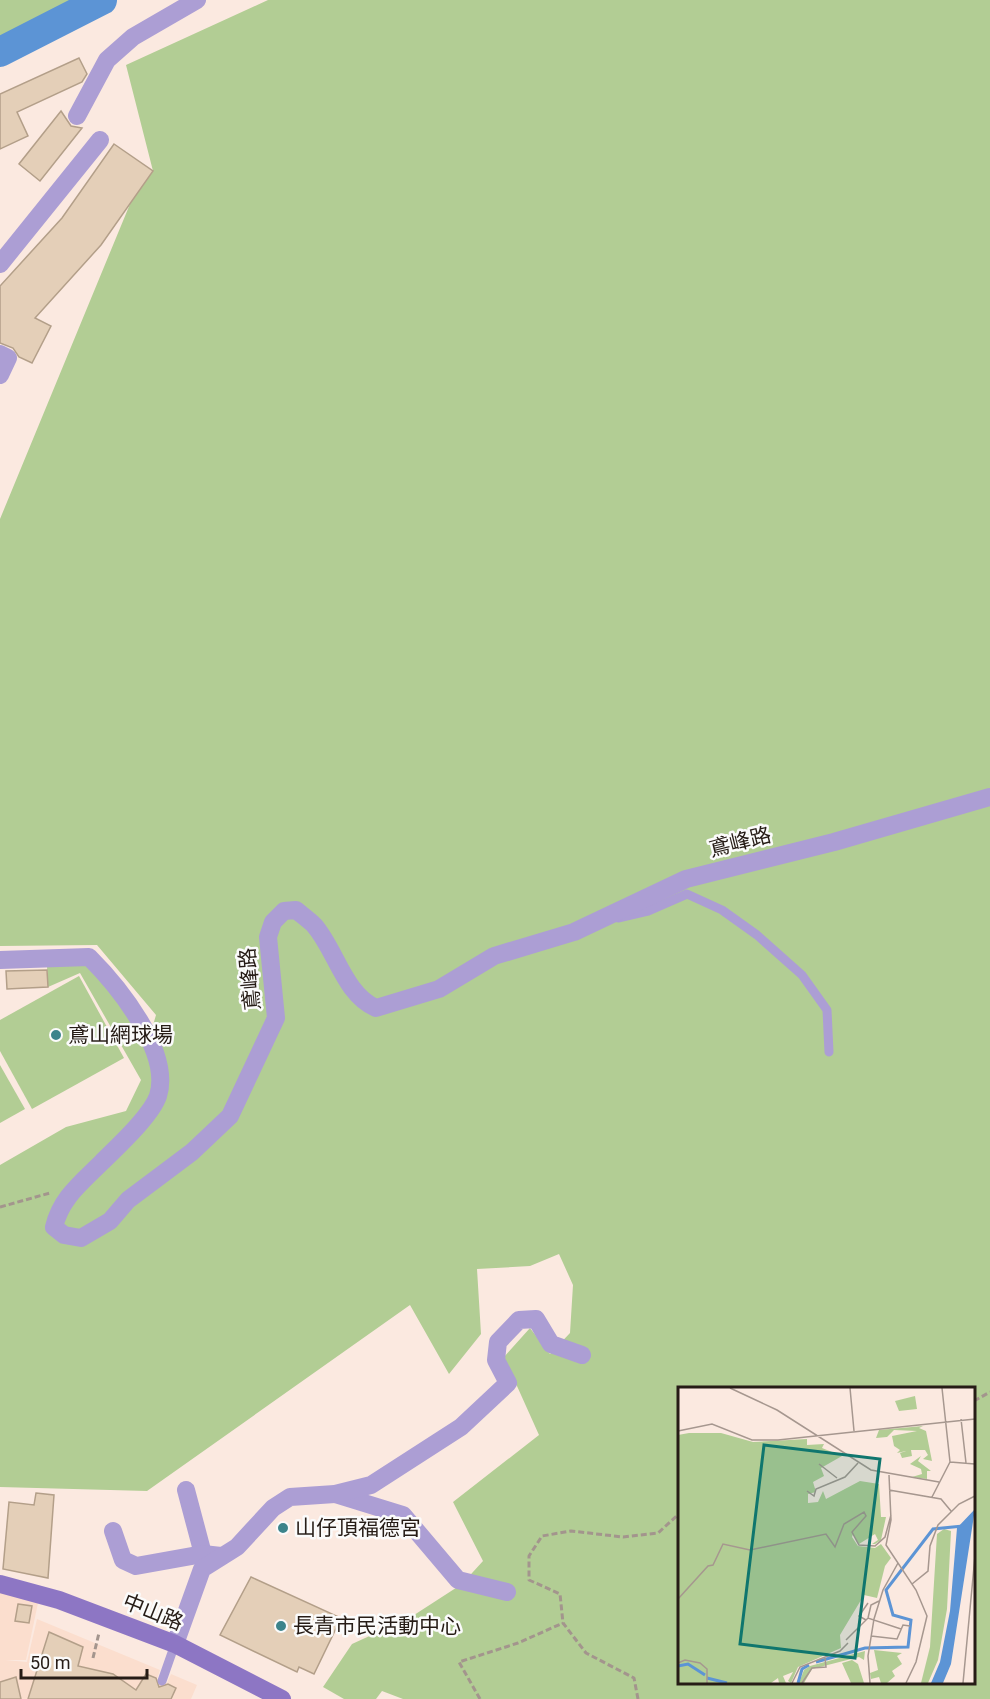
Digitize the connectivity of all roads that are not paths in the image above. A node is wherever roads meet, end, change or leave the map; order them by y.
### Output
1 (197, 0) edge
2 (77, 116) dead end
3 (100, 140) dead end
4 (0, 264) edge
5 (0, 354) edge
6 (0, 375) edge
7 (990, 797) edge
8 (586, 926) junction
9 (0, 960) edge
10 (829, 1052) dead end
11 (582, 1355) dead end
12 (186, 1490) dead end
13 (336, 1494) junction
14 (113, 1531) dead end
15 (212, 1555) junction
16 (0, 1584) edge
17 (507, 1592) dead end
18 (175, 1644) junction
19 (162, 1681) dead end
20 (282, 1699) edge

1 - 2 street
3 - 4 street
5 - 6 street
7 - 8 street, 鳶峰路
8 - 9 street, 鳶峰路
8 - 10 lane
11 - 13 street
12 - 15 street
13 - 15 street
13 - 17 street
14 - 15 street
15 - 18 street
16 - 18 street, 中山路
18 - 19 lane
18 - 20 street, 中山路

